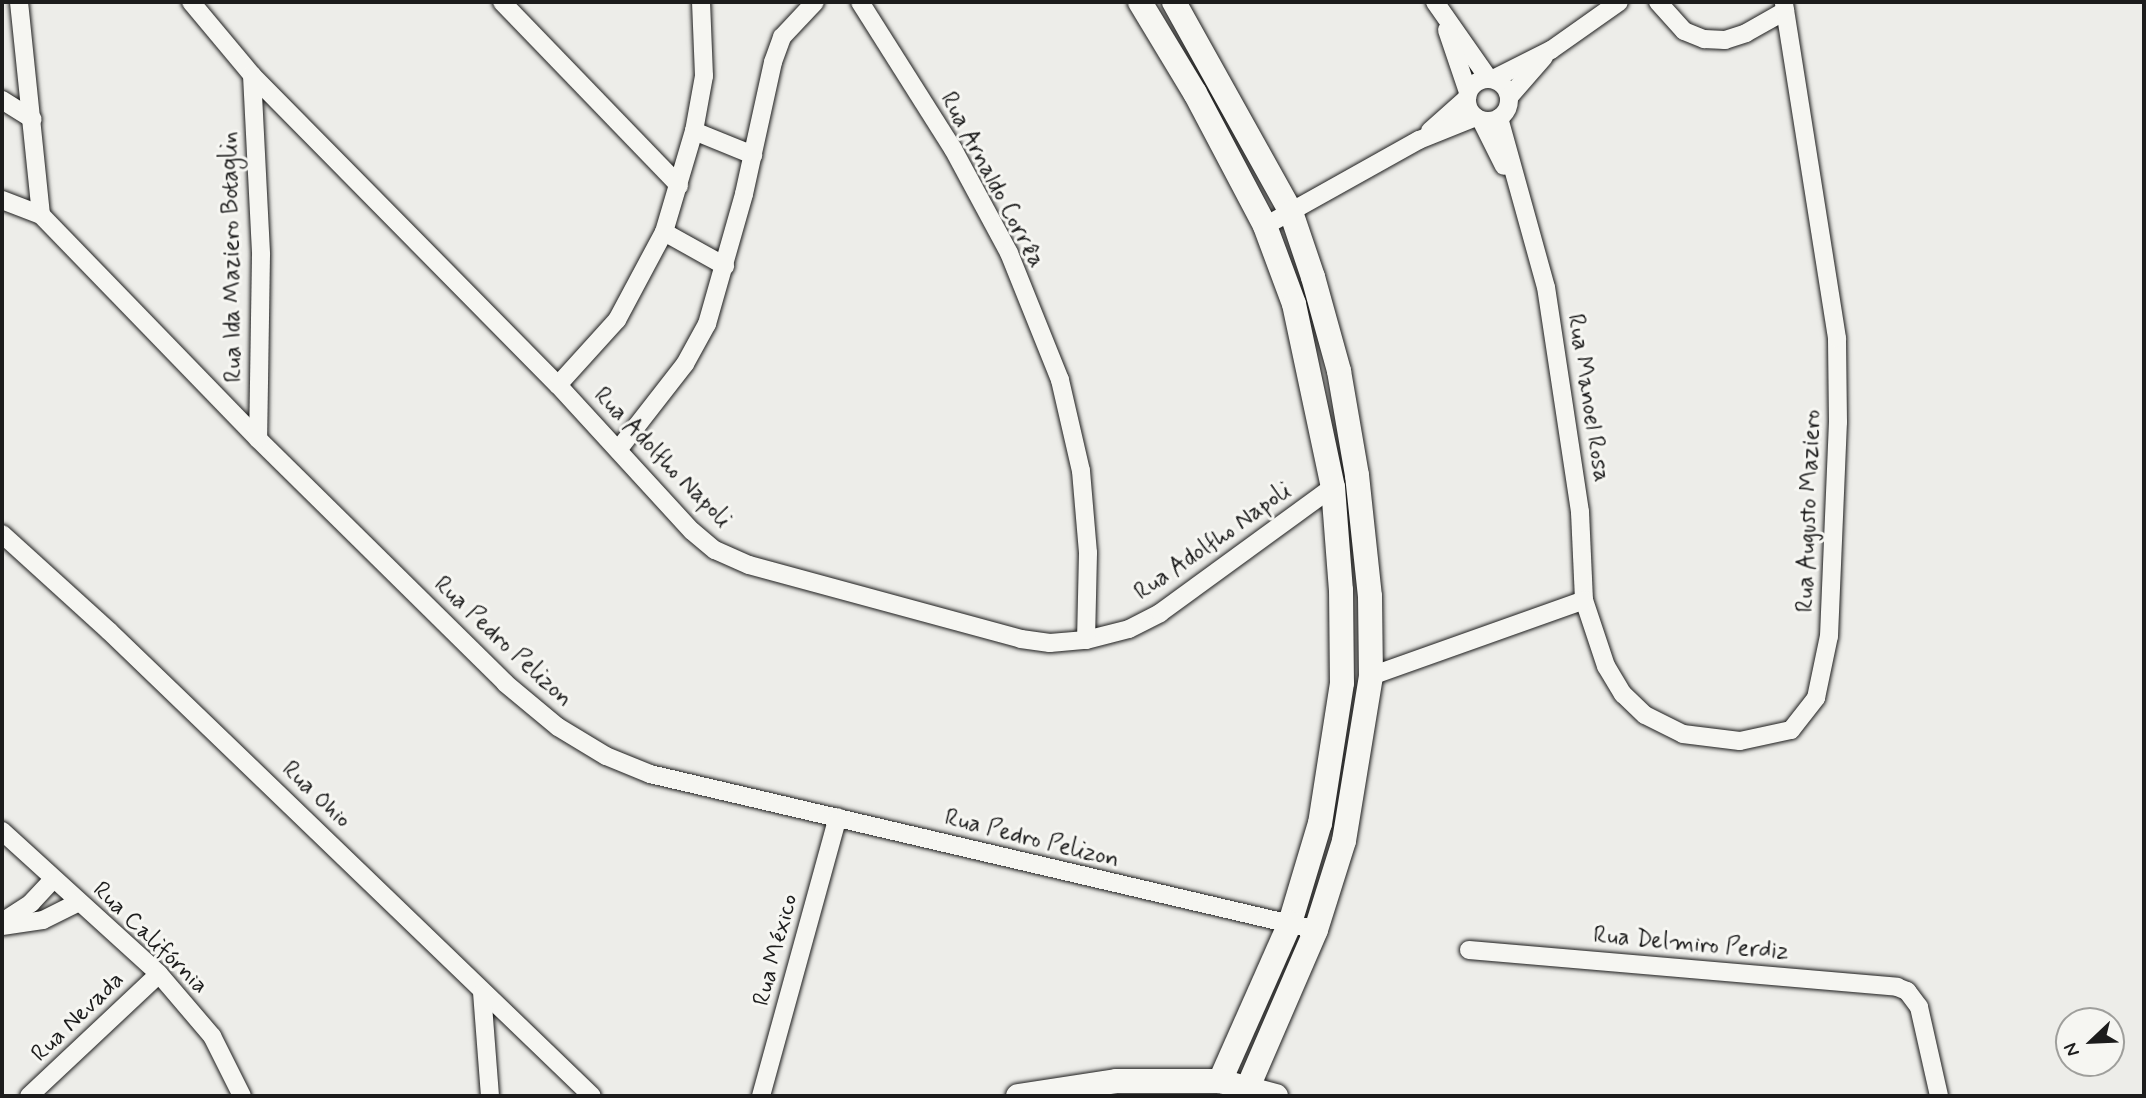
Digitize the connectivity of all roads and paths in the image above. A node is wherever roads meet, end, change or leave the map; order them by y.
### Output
1 (19, 2) edge
2 (191, 2) edge
3 (502, 2) edge
4 (701, 2) edge
5 (815, 2) edge
6 (860, 2) edge
7 (1140, 2) edge
8 (1174, 2) edge
9 (1620, 2) edge
10 (1644, 2) edge
11 (1438, 6) edge
12 (1785, 6) edge
13 (1662, 10) edge
14 (1551, 50) junction
15 (252, 75) junction
16 (1491, 79) junction
17 (1468, 95) junction
18 (1509, 97) junction
19 (2, 100) edge
20 (1486, 118) junction
21 (32, 119) junction
22 (694, 131) junction
23 (1419, 140) junction
24 (753, 155) junction
25 (679, 186) junction
26 (2, 200) edge
27 (1291, 212) junction
28 (41, 215) junction
29 (1265, 226) junction
30 (664, 232) junction
31 (725, 266) junction
32 (558, 385) junction
33 (258, 439) junction
34 (618, 450) junction
35 (1334, 487) junction
36 (2, 534) edge
37 (1584, 600) junction
38 (1086, 640) junction
39 (1371, 676) junction
40 (838, 817) junction
41 (2, 831) edge
42 (52, 879) junction
43 (79, 902) junction
44 (1290, 923) junction
45 (2, 924) edge
46 (1316, 930) junction
47 (1469, 950) dead end
48 (159, 974) junction
49 (482, 992) junction
50 (1220, 1081) junction
51 (1248, 1087) junction
52 (29, 1096) edge
53 (242, 1096) edge
54 (490, 1096) edge
55 (592, 1096) edge
56 (761, 1096) edge
57 (1018, 1096) edge
58 (1276, 1096) edge
59 (1940, 1096) edge

1 - 21 street
2 - 15 street, Rua Adolfho Napoli
3 - 25 street
4 - 22 street
5 - 24 street
6 - 38 street, Rua Arnaldo Corrêa
7 - 29 main road
8 - 27 main road
9 - 14 street
10 - 13 street
11 - 16 street
11 - 17 street
12 - 13 street
12 - 37 street, Rua Augusto Maziero
14 - 16 street
14 - 18 street
15 - 32 street, Rua Adolfho Napoli
15 - 33 street, Rua Ida Maziero Botaglin
16 - 17 street
16 - 18 street
17 - 20 street, Rua Manoel Rosa
17 - 23 street
18 - 20 street
19 - 21 street
20 - 23 street
20 - 37 street, Rua Manoel Rosa
21 - 28 street
22 - 24 street
22 - 25 street
23 - 27 street
24 - 31 street
25 - 30 street
26 - 28 street
27 - 29 street
27 - 39 main road
28 - 33 street, Rua Pedro Pelizon
29 - 35 main road
30 - 31 street
30 - 32 street
31 - 34 street
32 - 34 street, Rua Adolfho Napoli
33 - 40 street, Rua Pedro Pelizon
34 - 38 street, Rua Adolfho Napoli
35 - 38 street, Rua Adolfho Napoli
35 - 44 main road
36 - 49 street, Rua Ohio
37 - 39 street
39 - 46 main road
40 - 44 street, Rua Pedro Pelizon
40 - 56 street, Rua México
41 - 42 street, Rua Califórnia
42 - 43 street, Rua Califórnia
42 - 45 street
43 - 45 street
43 - 48 street, Rua Califórnia
44 - 46 street, Rua Pedro Pelizon
44 - 50 main road
46 - 51 main road
47 - 59 street, Rua Delmiro Perdiz
48 - 52 street, Rua Nevada
48 - 53 street, Rua Califórnia
49 - 54 street
49 - 55 street, Rua Ohio
50 - 51 main road
50 - 57 main road
51 - 58 main road

